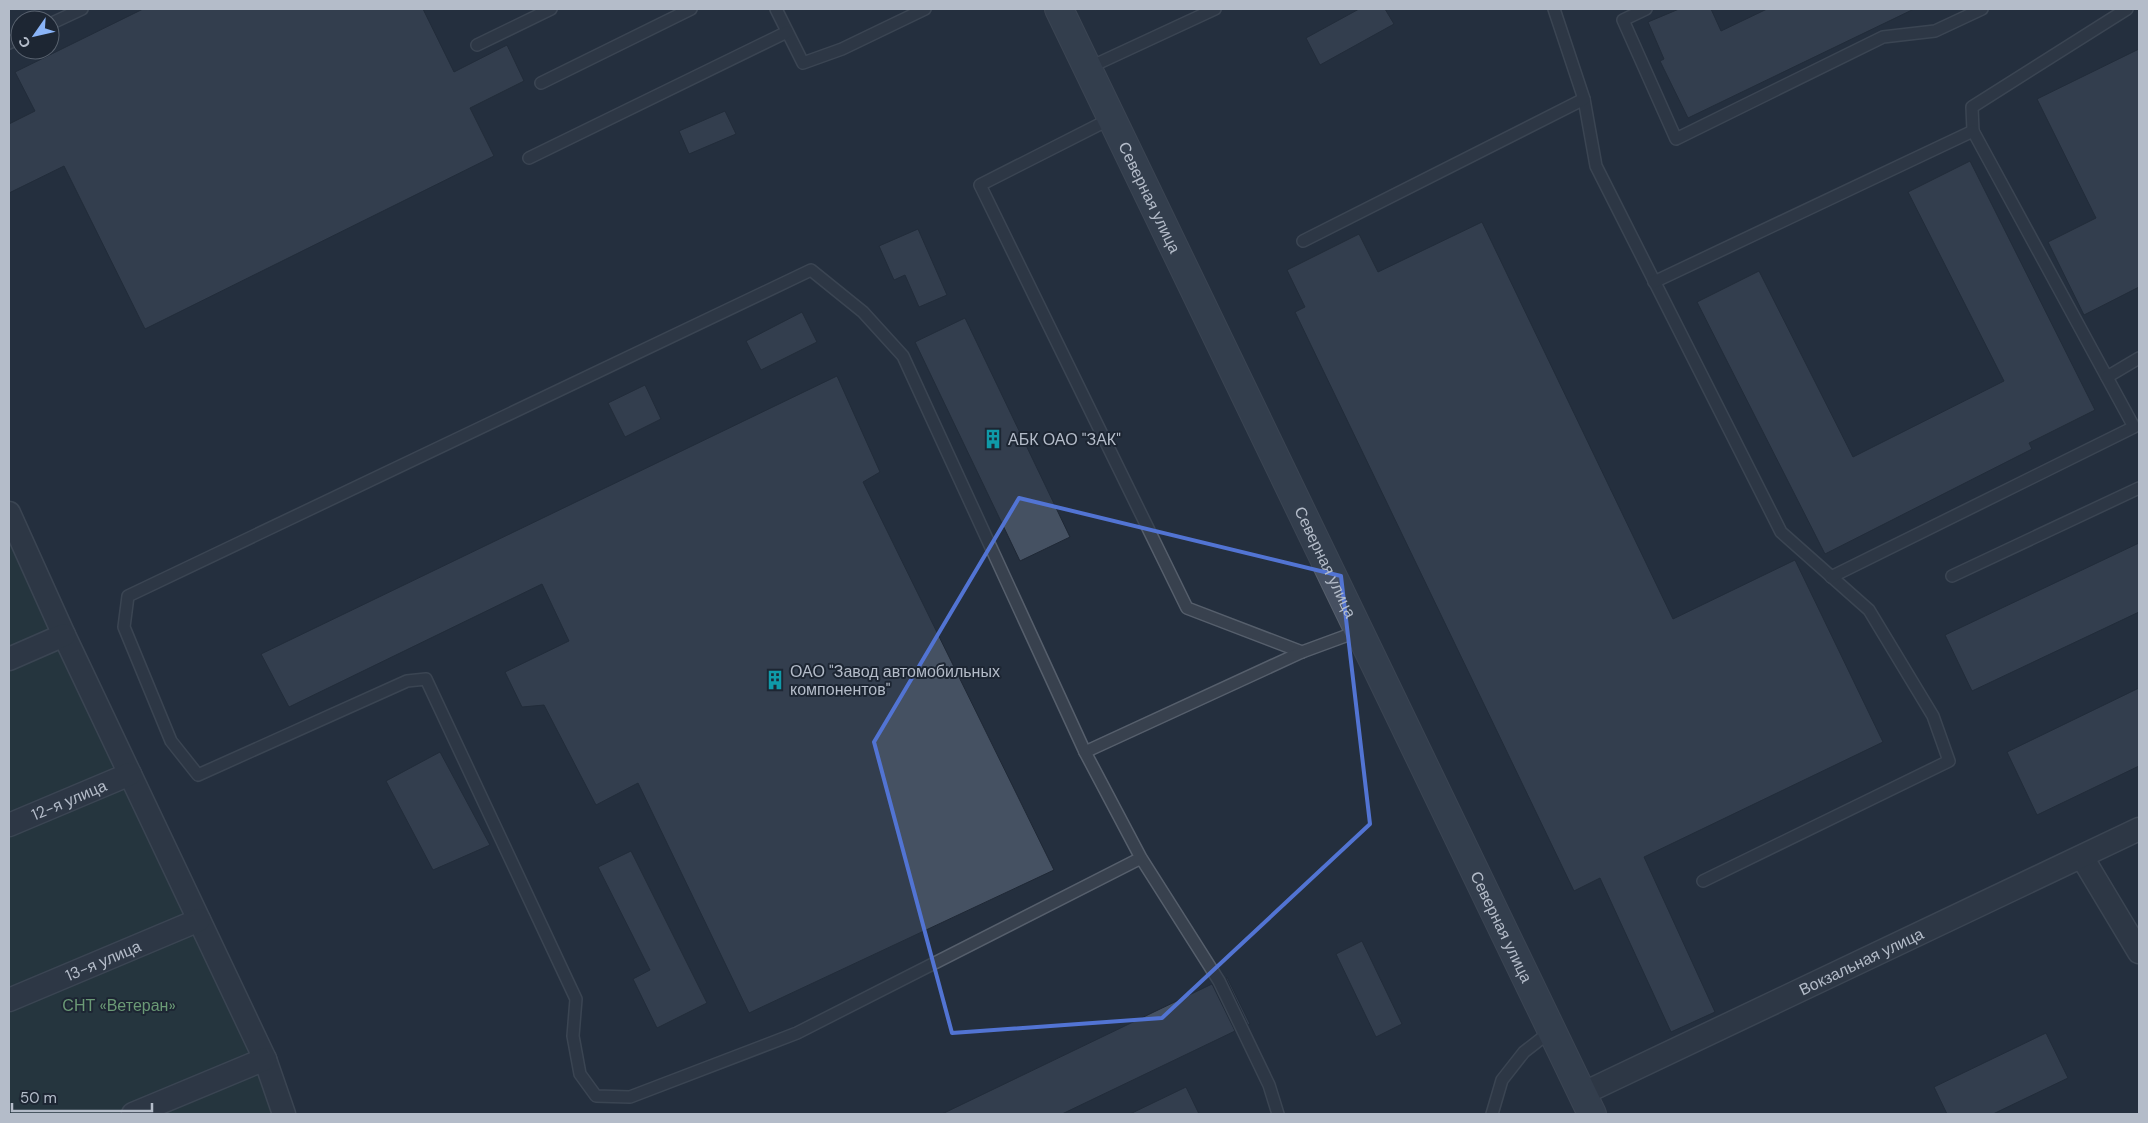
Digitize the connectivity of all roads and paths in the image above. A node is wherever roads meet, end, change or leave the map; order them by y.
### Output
1 (82, 9) edge
2 (551, 9) edge
3 (691, 9) edge
4 (776, 9) edge
5 (925, 9) edge
6 (1059, 9) edge
7 (1215, 9) edge
8 (1554, 9) edge
9 (1646, 9) edge
10 (1982, 9) edge
11 (2127, 9) edge
12 (60, 19) edge
13 (787, 32) junction
14 (477, 45) dead end
15 (1088, 68) junction
16 (541, 83) dead end
17 (1584, 99) junction
18 (1112, 118) junction
19 (1973, 131) junction
20 (529, 158) dead end
21 (1303, 241) dead end
22 (1654, 282) junction
23 (2139, 358) edge
24 (2107, 377) junction
25 (2139, 488) edge
26 (9, 513) edge
27 (1831, 576) junction
28 (1952, 576) dead end
29 (1359, 631) junction
30 (64, 635) junction
31 (1302, 652) junction
32 (9, 659) edge
33 (1085, 752) junction
34 (130, 774) junction
35 (9, 825) edge
36 (2139, 829) edge
37 (2082, 857) junction
38 (1141, 858) junction
39 (1703, 881) dead end
40 (199, 920) junction
41 (2138, 947) edge
42 (9, 1000) edge
43 (1552, 1032) junction
44 (265, 1059) junction
45 (1587, 1104) edge
46 (133, 1114) edge
47 (284, 1114) edge
48 (1278, 1114) edge
49 (1492, 1114) edge

1 - 12 lane
2 - 14 lane
3 - 16 lane
4 - 13 lane
5 - 13 lane
6 - 15 main road, Северная улица
7 - 15 lane
8 - 17 lane
9 - 10 lane
11 - 19 lane
13 - 20 lane
15 - 18 main road, Северная улица
17 - 21 lane
17 - 22 lane
18 - 29 main road, Северная улица
18 - 31 lane
19 - 22 lane
19 - 24 lane
22 - 27 lane
23 - 24 lane
24 - 27 lane
25 - 28 lane
26 - 30 street
27 - 39 lane
29 - 31 lane
29 - 43 main road, Северная улица
30 - 32 street
30 - 34 street
31 - 33 lane
33 - 38 lane
33 - 38 lane
34 - 35 street, 12-я улица
34 - 40 street
36 - 37 street, Вокзальная улица
37 - 41 street
37 - 45 street, Вокзальная улица
38 - 48 lane
40 - 42 street, 13-я улица
40 - 44 street
43 - 45 main road, Северная улица
43 - 49 lane
44 - 46 street
44 - 47 street

